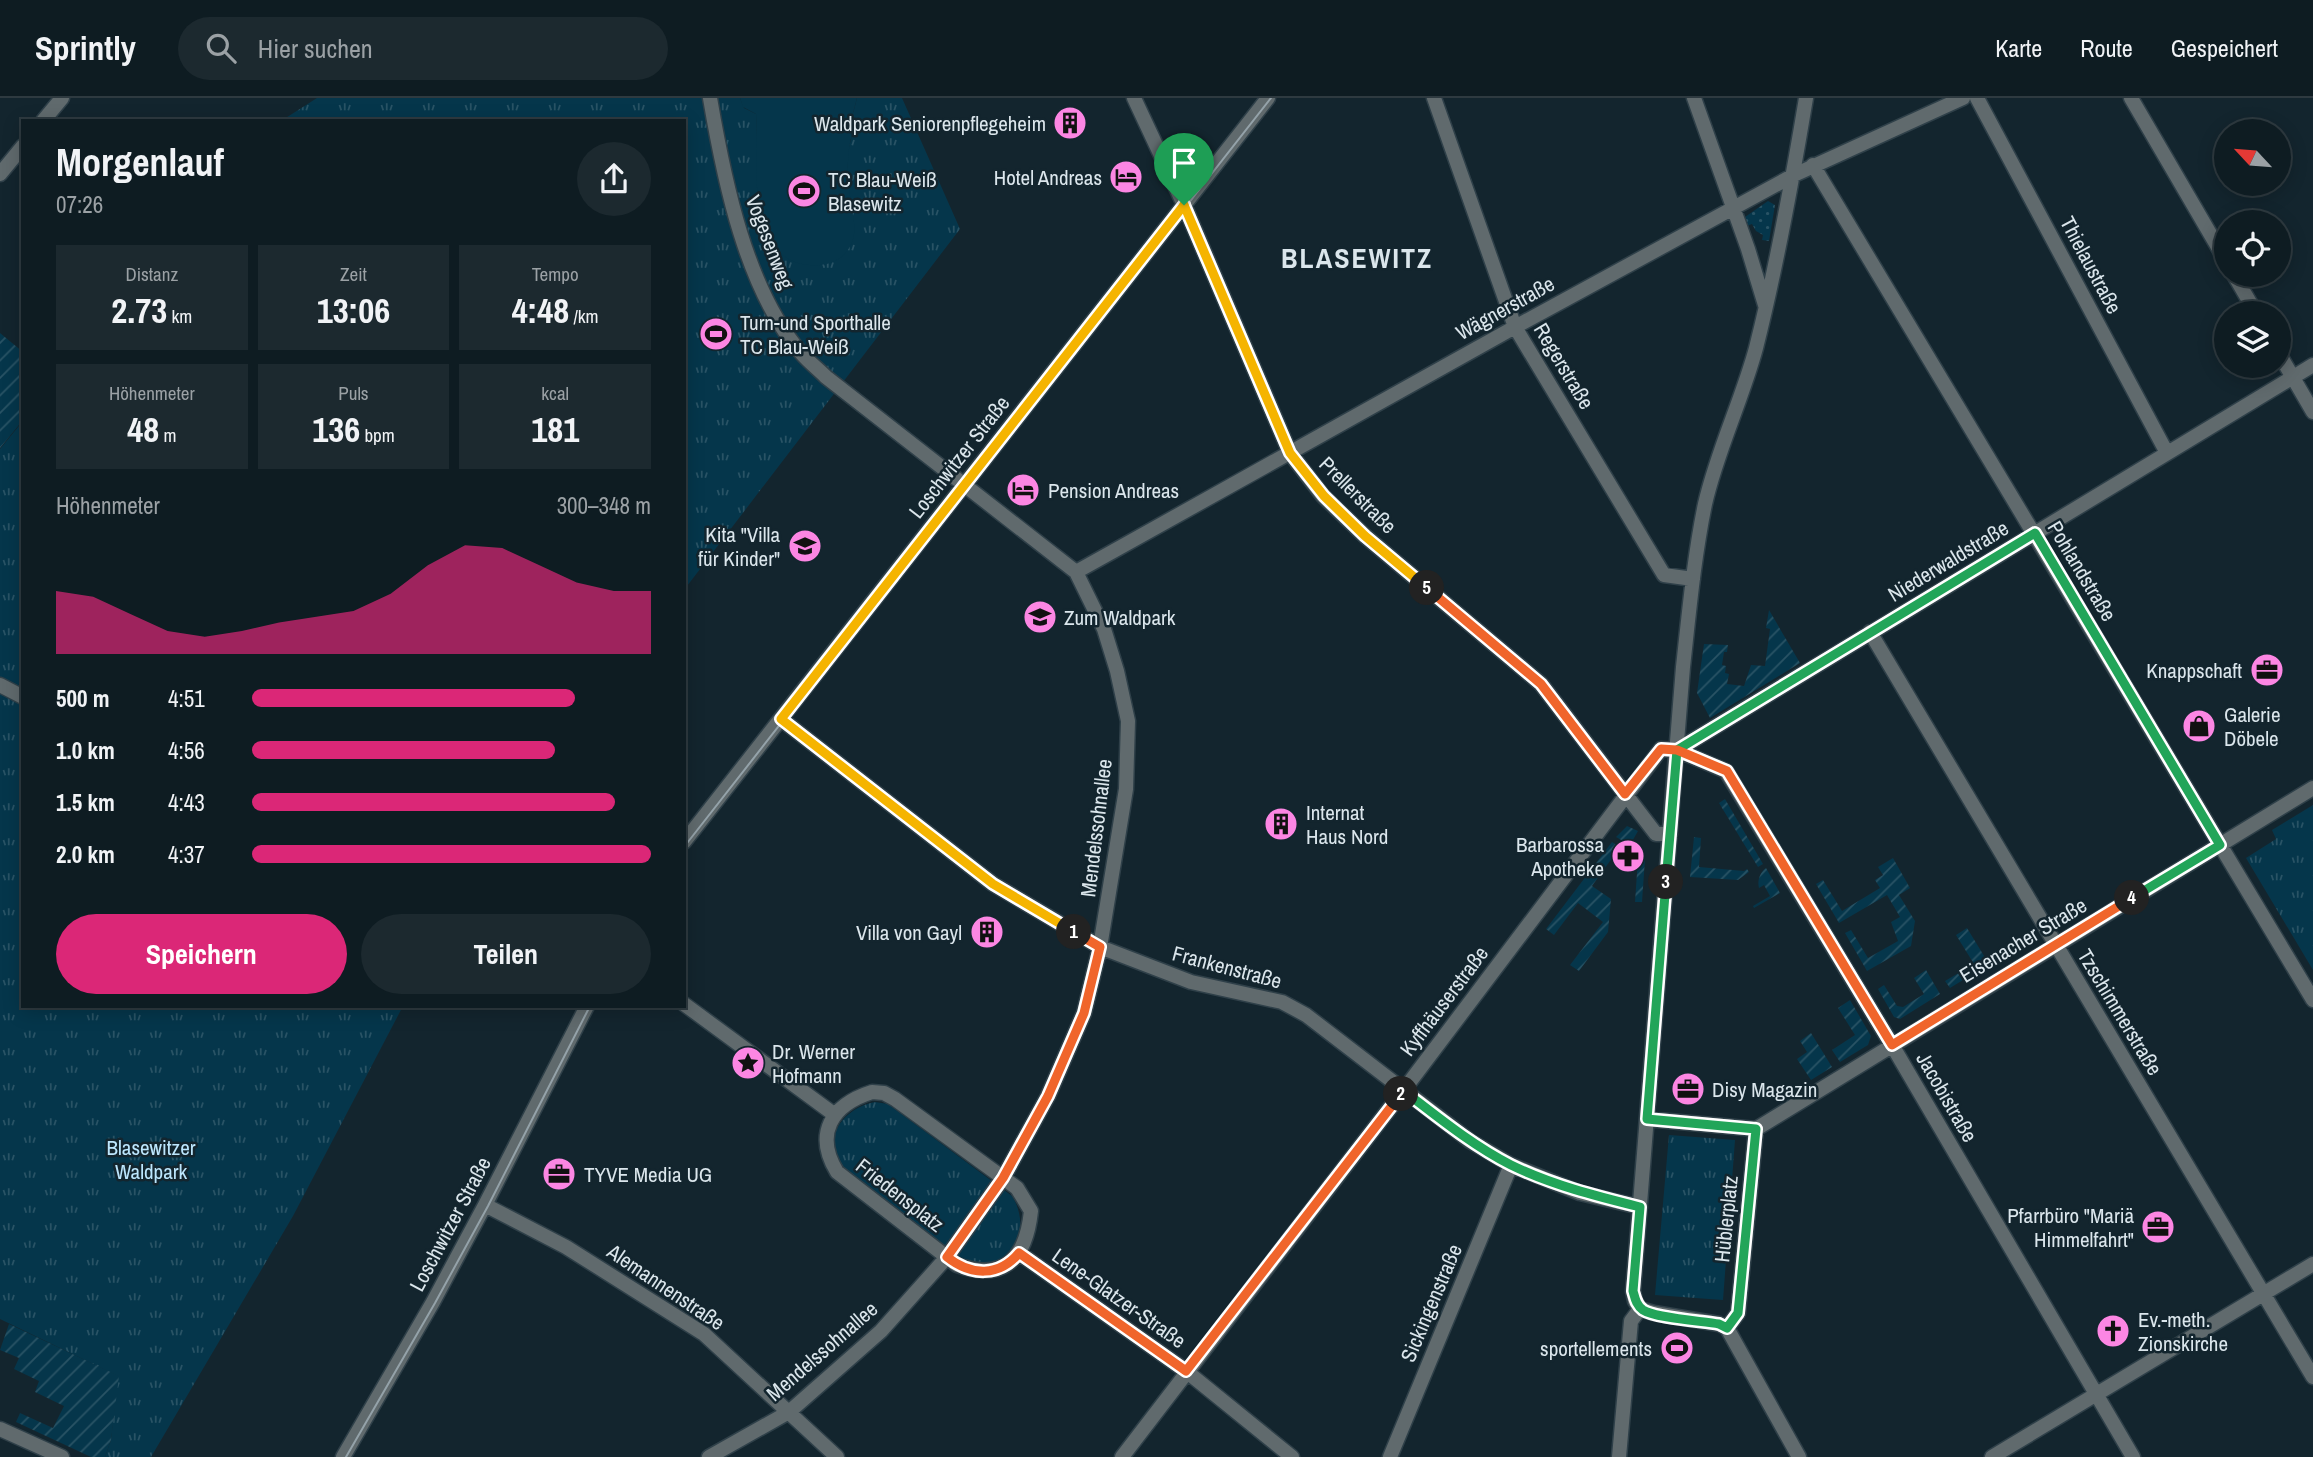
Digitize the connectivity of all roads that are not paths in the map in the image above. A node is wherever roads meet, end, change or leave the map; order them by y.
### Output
1 (62, 98) edge
2 (710, 98) edge
3 (1135, 98) edge
4 (1268, 98) edge
5 (1434, 98) edge
6 (1694, 98) edge
7 (1806, 98) edge
8 (1963, 98) edge
9 (1977, 98) edge
10 (2131, 98) edge
11 (45, 119) edge
12 (21, 148) edge
13 (1812, 165) junction
14 (0, 174) edge
15 (1794, 175) junction
16 (1184, 205) junction
17 (1733, 207) junction
18 (2214, 240) edge
19 (1766, 307) junction
20 (1515, 327) junction
21 (2313, 365) edge
22 (2291, 374) edge
23 (2293, 377) junction
24 (2313, 412) edge
25 (1290, 453) junction
26 (2167, 453) junction
27 (964, 484) junction
28 (2035, 533) junction
29 (1076, 572) junction
30 (1693, 579) junction
31 (1870, 632) junction
32 (0, 685) edge
33 (21, 695) edge
34 (781, 719) junction
35 (1677, 750) junction
36 (2313, 788) edge
37 (1625, 794) junction
38 (1670, 834) junction
39 (686, 839) edge
40 (2220, 845) junction
41 (2055, 946) junction
42 (1100, 947) junction
43 (2313, 1000) edge
44 (686, 1005) edge
45 (586, 1008) edge
46 (1892, 1045) junction
47 (1404, 1091) junction
48 (835, 1115) junction
49 (1647, 1119) junction
50 (1756, 1129) junction
51 (1511, 1165) junction
52 (1003, 1178) junction
53 (485, 1205) junction
54 (1640, 1207) junction
55 (1019, 1253) junction
56 (947, 1257) junction
57 (2313, 1264) edge
58 (2264, 1293) junction
59 (1640, 1308) junction
60 (1727, 1328) junction
61 (1186, 1371) junction
62 (2313, 1377) edge
63 (2096, 1395) junction
64 (789, 1412) junction
65 (0, 1429) edge
66 (62, 1457) edge
67 (343, 1457) edge
68 (709, 1457) edge
69 (837, 1457) edge
70 (1122, 1457) edge
71 (1292, 1457) edge
72 (1390, 1457) edge
73 (1619, 1457) edge
74 (1799, 1457) edge
75 (1992, 1457) edge
76 (2133, 1457) edge

1 - 11 street
2 - 27 street, Vogesenweg
3 - 16 street, Prellerstraße
4 - 16 street, Loschwitzer Straße
5 - 20 street, Regerstraße
6 - 17 street
7 - 15 street
8 - 13 street, Wägnerstraße
9 - 26 street, Thielaustraße
10 - 18 street
12 - 14 street
13 - 15 street, Wägnerstraße
13 - 28 street, Pohlandstraße
15 - 17 street, Wägnerstraße
15 - 19 street
16 - 25 street, Prellerstraße
16 - 27 street, Loschwitzer Straße
17 - 19 street
17 - 20 street, Wägnerstraße
19 - 30 street
20 - 25 street, Wägnerstraße
20 - 30 street, Regerstraße
21 - 23 street, Niederwaldstraße
22 - 23 street
23 - 24 street
23 - 26 street, Niederwaldstraße
25 - 29 street, Wägnerstraße
25 - 37 street, Prellerstraße
26 - 28 street, Niederwaldstraße
27 - 29 street, Mendelssohnallee
27 - 34 street, Loschwitzer Straße
28 - 31 street, Niederwaldstraße
28 - 40 street, Pohlandstraße
29 - 42 street, Mendelssohnallee
30 - 35 street
31 - 35 street, Niederwaldstraße
31 - 41 street, Tzschimmerstraße
32 - 33 street
34 - 39 street, Loschwitzer Straße
34 - 42 street, Frankenstraße
35 - 37 street, Kyffhäuserstraße
35 - 38 street
35 - 46 street, Jacobistraße
36 - 40 street, Eisenacher Straße
37 - 38 street, Prellerstraße
37 - 47 street, Kyffhäuserstraße
38 - 49 street
40 - 41 street, Eisenacher Straße
40 - 43 street, Pohlandstraße
41 - 46 street, Eisenacher Straße
41 - 58 street, Tzschimmerstraße
42 - 47 street, Frankenstraße
42 - 52 street, Mendelssohnallee
44 - 48 street
45 - 53 street, Loschwitzer Straße
46 - 50 street, Eisenacher Straße
46 - 63 street, Jacobistraße
47 - 51 street, Frankenstraße
47 - 61 street, Kyffhäuserstraße
48 - 52 street
48 - 56 street, Friedensplatz
49 - 50 street
49 - 54 street
50 - 60 street, Hüblerplatz
51 - 54 street, Frankenstraße
51 - 72 street, Sickingenstraße
52 - 55 street
52 - 56 street, Friedensplatz
53 - 64 street, Alemannenstraße
53 - 67 street, Loschwitzer Straße
54 - 59 street
55 - 56 street, Friedensplatz
55 - 61 street, Lene-Glatzer-Straße
56 - 64 street, Mendelssohnallee
57 - 58 street
58 - 62 street, Tzschimmerstraße
58 - 63 street
59 - 60 street
59 - 73 street
60 - 74 street
61 - 70 street, Kyffhäuserstraße
61 - 71 street, Lene-Glatzer-Straße
63 - 75 street
63 - 76 street, Jacobistraße
64 - 68 street, Mendelssohnallee
64 - 69 street, Alemannenstraße
65 - 66 street

